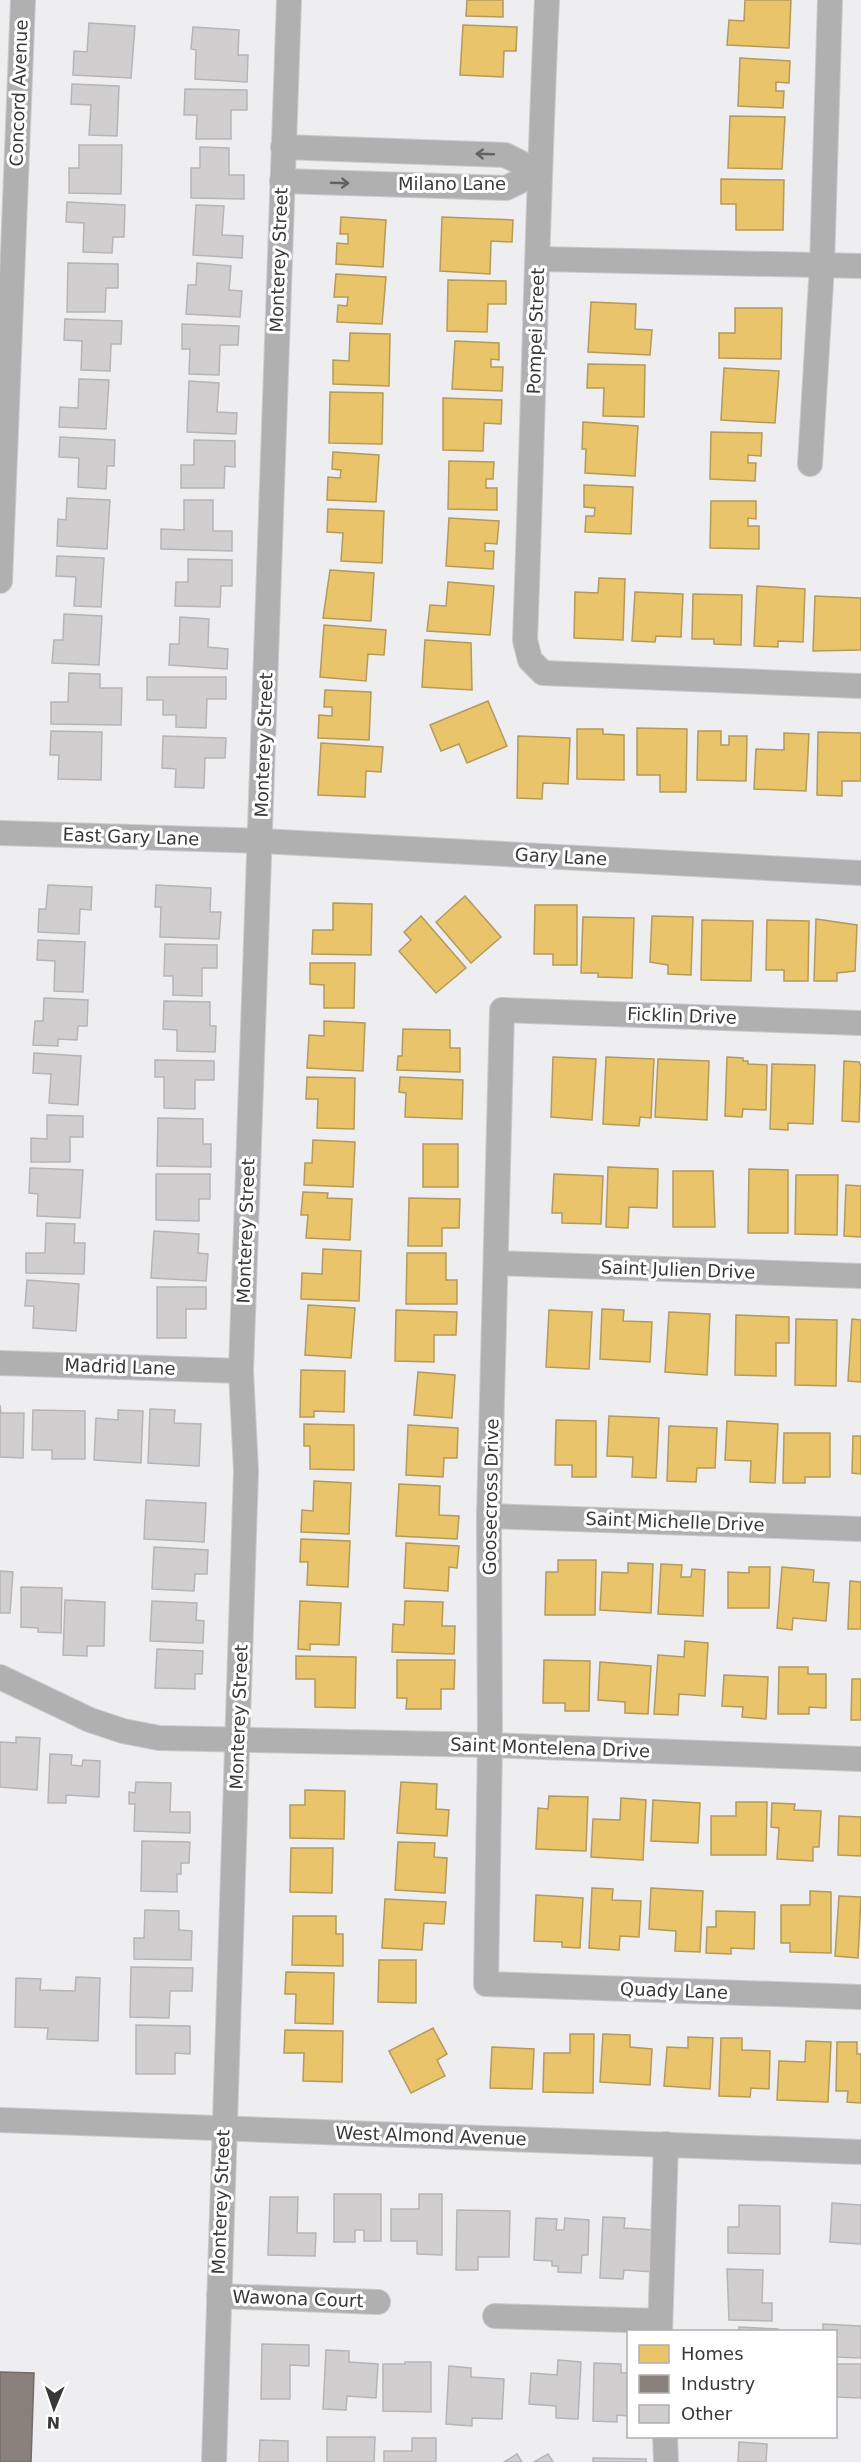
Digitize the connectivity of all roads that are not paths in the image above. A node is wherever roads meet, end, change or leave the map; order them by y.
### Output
1 (23, 0) edge
2 (289, 0) edge
3 (548, 0) edge
4 (830, 0) edge
5 (283, 147) junction
6 (539, 172) junction
7 (282, 181) junction
8 (539, 259) junction
9 (822, 265) junction
10 (861, 266) edge
11 (810, 464) dead end
12 (0, 581) edge
13 (861, 686) edge
14 (0, 833) edge
15 (261, 841) junction
16 (861, 873) edge
17 (502, 1010) joint
18 (861, 1023) edge
19 (496, 1263) junction
20 (861, 1276) edge
21 (0, 1364) edge
22 (241, 1371) junction
23 (489, 1516) junction
24 (861, 1528) edge
25 (0, 1677) edge
26 (238, 1741) junction
27 (490, 1746) junction
28 (861, 1759) edge
29 (486, 1984) joint
30 (861, 1997) edge
31 (0, 2120) edge
32 (224, 2128) junction
33 (666, 2144) junction
34 (861, 2151) edge
35 (219, 2296) junction
36 (378, 2302) dead end
37 (495, 2316) dead end
38 (660, 2326) edge
39 (665, 2438) edge
40 (214, 2462) edge
41 (666, 2462) edge

1 - 12 street, Concord Avenue
2 - 5 street, Monterey Street
3 - 6 street, Pompei Street
4 - 9 street
6 -> 5 street, Milano Lane
5 - 7 street, Monterey Street
7 -> 6 street, Milano Lane
6 - 8 street, Pompei Street
7 - 15 street, Monterey Street
8 - 9 street
8 - 13 street, Pompei Street
9 - 10 street
9 - 11 street
14 - 15 street, East Gary Lane
15 - 16 street, Gary Lane
15 - 22 street, Monterey Street
17 - 18 street, Ficklin Drive
17 - 19 street, Goosecross Drive
19 - 20 street, Saint Julien Drive
19 - 23 street, Goosecross Drive
21 - 22 street, Madrid Lane
22 - 26 street, Monterey Street
23 - 24 street, Saint Michelle Drive
23 - 27 street, Goosecross Drive
25 - 26 street, Saint Montelena Drive
26 - 27 street, Saint Montelena Drive
26 - 32 street, Monterey Street
27 - 28 street, Saint Montelena Drive
27 - 29 street, Goosecross Drive
29 - 30 street, Quady Lane
31 - 32 street, West Almond Avenue
32 - 33 street, West Almond Avenue
32 - 35 street, Monterey Street
33 - 34 street, West Almond Avenue
33 - 38 street
35 - 36 street, Wawona Court
35 - 40 street, Monterey Street
37 - 38 street
39 - 41 street

